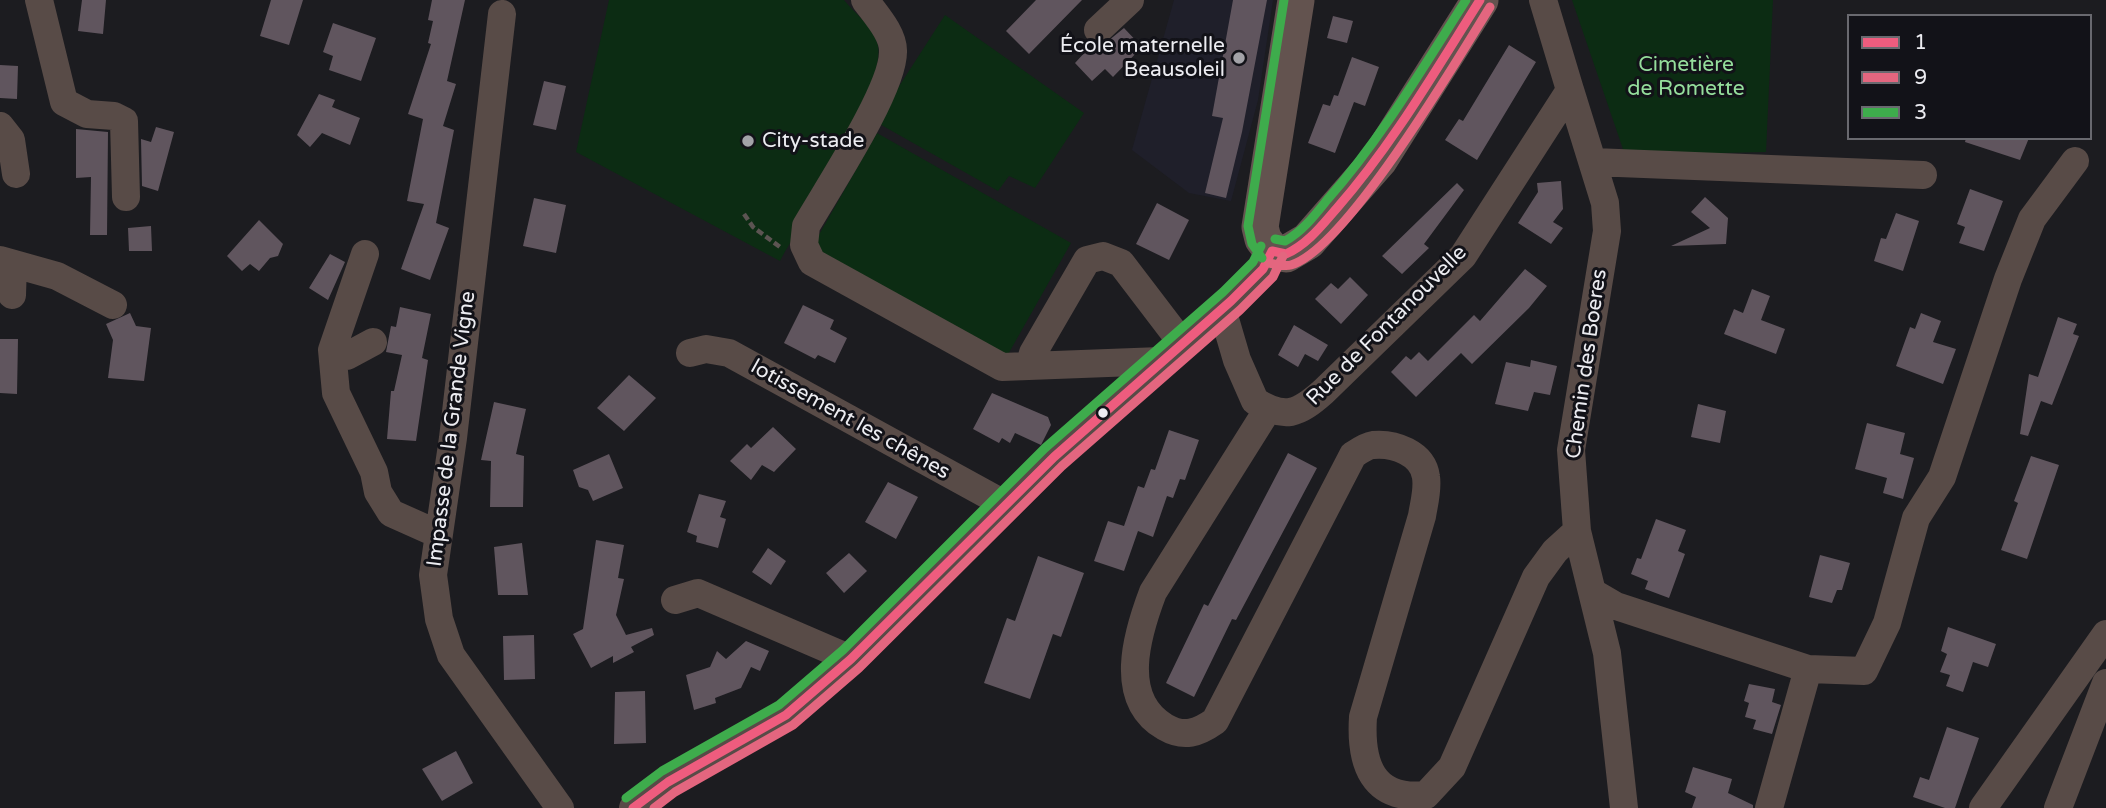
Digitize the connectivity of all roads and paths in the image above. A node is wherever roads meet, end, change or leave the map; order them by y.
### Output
1 (39, 0) edge
2 (865, 0) edge
3 (1130, 0) edge
4 (1296, 0) edge
5 (1480, 0) edge
6 (1543, 0) edge
7 (502, 13) dead end
8 (1098, 30) dead end
9 (1570, 90) junction
10 (0, 126) edge
11 (1593, 162) junction
12 (2075, 162) dead end
13 (16, 174) dead end
14 (1923, 175) dead end
15 (125, 197) dead end
16 (744, 214) dead end
17 (1272, 251) junction
18 (365, 254) dead end
19 (7, 262) edge
20 (812, 262) junction
21 (12, 295) dead end
22 (113, 305) dead end
23 (1222, 309) junction
24 (373, 342) dead end
25 (1182, 343) junction
26 (332, 351) junction
27 (690, 353) dead end
28 (1161, 361) junction
29 (1030, 366) junction
30 (1268, 409) junction
31 (1006, 505) junction
32 (1577, 531) junction
33 (438, 534) junction
34 (1592, 592) junction
35 (675, 600) dead end
36 (2106, 634) edge
37 (851, 659) junction
38 (1808, 669) junction
39 (2106, 682) edge
40 (560, 808) edge
41 (633, 808) edge
42 (1625, 808) edge
43 (1769, 808) edge
44 (1983, 808) edge
45 (2058, 808) edge

1 - 15 street
2 - 20 street
3 - 8 street
4 - 17 main road
5 - 17 main road
6 - 9 street
7 - 33 street, Impasse de la Grande Vigne
9 - 11 street, Chemin des Boeres
9 - 30 street, Rue de Fontanouvelle
10 - 13 street
11 - 14 street
11 - 32 street, Chemin des Boeres
12 - 38 street
16 - 20 path
17 - 23 street
18 - 26 street
19 - 21 street
19 - 22 street
20 - 29 street
23 - 25 street
23 - 30 street
24 - 26 street
25 - 28 street
25 - 29 street
26 - 33 street
27 - 31 street, lotissement les chênes
28 - 29 street
28 - 31 street
30 - 32 street
31 - 37 street
32 - 34 street, Chemin des Boeres
33 - 40 street, Impasse de la Grande Vigne
34 - 38 street
34 - 42 street, Chemin des Boeres
35 - 37 street
36 - 44 street
37 - 41 street
38 - 43 street
39 - 45 street

